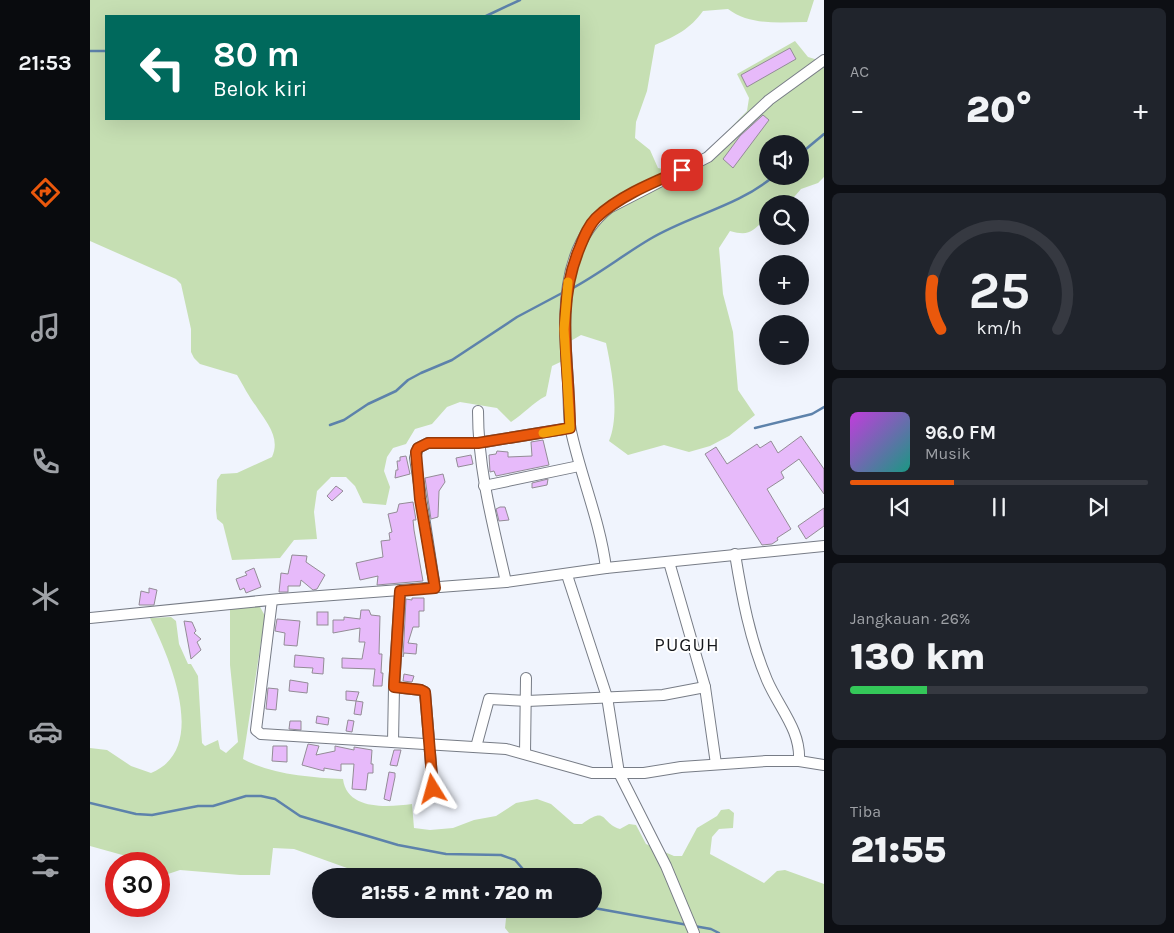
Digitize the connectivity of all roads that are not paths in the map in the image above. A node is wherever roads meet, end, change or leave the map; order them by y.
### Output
1 (824, 60) edge
2 (478, 411) dead end
3 (570, 428) junction
4 (478, 443) junction
5 (579, 466) junction
6 (484, 486) junction
7 (824, 546) edge
8 (735, 554) junction
9 (669, 562) junction
10 (606, 568) junction
11 (567, 574) junction
12 (506, 582) junction
13 (435, 588) junction
14 (400, 591) junction
15 (272, 600) junction
16 (90, 618) edge
17 (526, 678) dead end
18 (394, 687) junction
19 (705, 687) junction
20 (606, 697) junction
21 (527, 701) junction
22 (393, 742) junction
23 (428, 745) junction
24 (476, 747) junction
25 (525, 752) junction
26 (799, 761) junction
27 (716, 764) junction
28 (824, 766) edge
29 (620, 773) junction
30 (433, 789) dead end
31 (694, 933) edge

1 - 3 street
2 - 4 street
3 - 4 street
3 - 5 street
4 - 6 street
4 - 13 street
5 - 6 street
5 - 10 street
6 - 12 street
7 - 8 street
8 - 9 street
8 - 26 street
9 - 10 street
9 - 19 street
10 - 11 street
11 - 12 street
11 - 20 street
12 - 13 street
13 - 14 street
14 - 15 street
14 - 18 street
15 - 16 street
15 - 22 street
17 - 21 street
18 - 22 street
18 - 23 street
19 - 20 street
19 - 27 street
20 - 21 street
20 - 29 street
21 - 24 street
21 - 25 street
22 - 23 street
23 - 24 street
23 - 30 street
24 - 25 street
25 - 29 street
26 - 27 street
26 - 28 street
27 - 29 street
29 - 31 street

